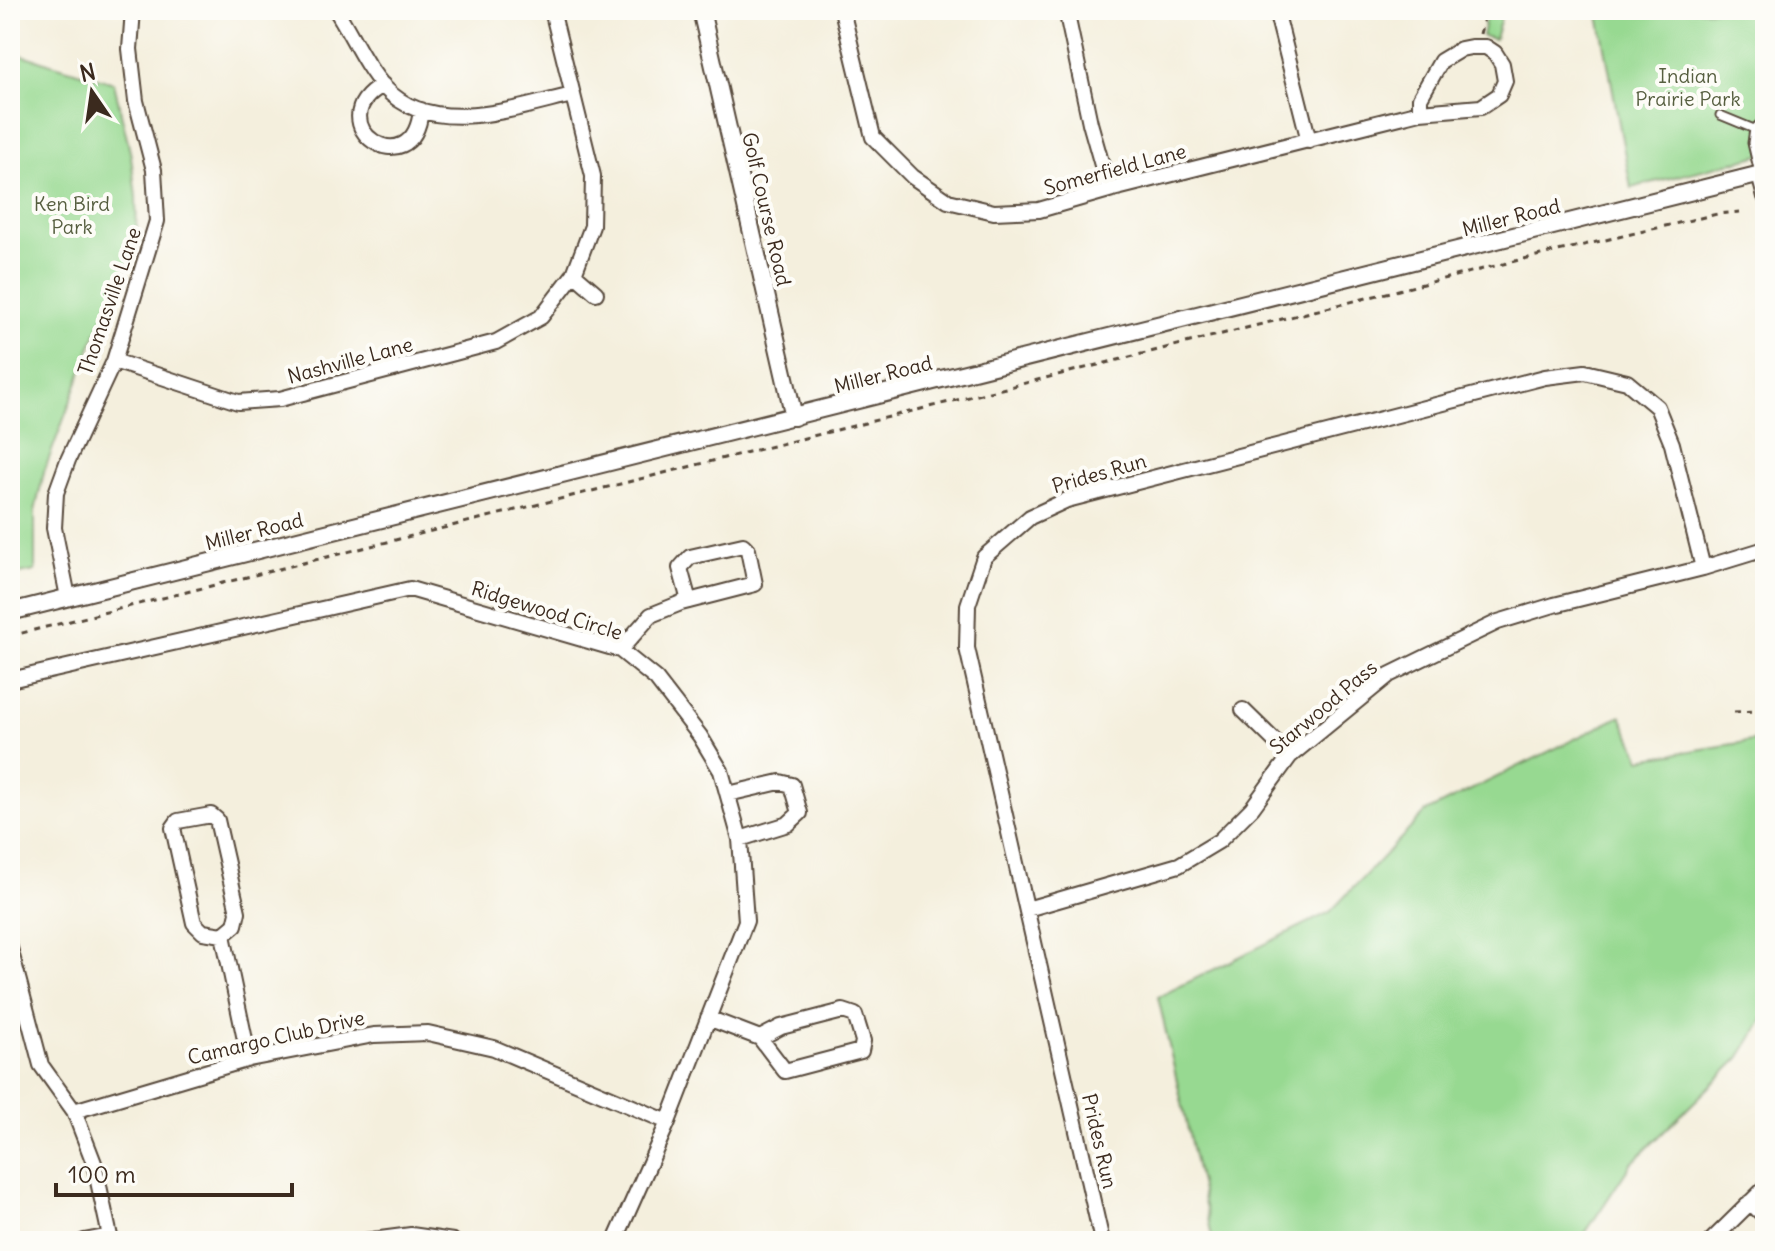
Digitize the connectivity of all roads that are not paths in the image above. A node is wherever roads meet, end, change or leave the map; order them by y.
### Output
1 (133, 10) edge
2 (336, 10) edge
3 (552, 10) edge
4 (701, 10) edge
5 (842, 10) edge
6 (1066, 10) edge
7 (1276, 10) edge
8 (383, 85) junction
9 (572, 95) junction
10 (421, 110) junction
11 (1420, 112) junction
12 (1720, 115) dead end
13 (1765, 119) edge
14 (1754, 129) junction
15 (1309, 141) junction
16 (1762, 174) edge
17 (1109, 190) junction
18 (1765, 197) edge
19 (574, 274) junction
20 (596, 293) dead end
21 (114, 361) junction
22 (794, 417) junction
23 (1765, 549) edge
24 (1703, 568) junction
25 (68, 597) junction
26 (689, 601) junction
27 (10, 612) edge
28 (620, 650) junction
29 (10, 680) edge
30 (1243, 710) dead end
31 (1290, 756) junction
32 (728, 794) junction
33 (740, 839) junction
34 (1027, 909) junction
35 (223, 935) junction
36 (10, 948) edge
37 (708, 1018) junction
38 (760, 1038) junction
39 (249, 1059) junction
40 (74, 1111) junction
41 (668, 1122) junction
42 (1765, 1188) edge
43 (1750, 1202) junction
44 (1765, 1217) edge
45 (110, 1238) edge
46 (386, 1239) edge
47 (84, 1241) edge
48 (365, 1241) edge
49 (453, 1241) edge
50 (615, 1241) edge
51 (1102, 1241) edge
52 (1711, 1241) edge

1 - 21 street, Thomasville Lane
2 - 8 street
3 - 9 street, Nashville Lane
4 - 22 street, Golf Course Road
5 - 17 street, Somerfield Lane
6 - 17 street
7 - 15 street
8 - 10 street
8 - 10 street
9 - 10 street
9 - 19 street, Nashville Lane
11 - 11 street, Somerfield Lane
11 - 15 street, Somerfield Lane
12 - 14 lane
13 - 14 lane
14 - 16 lane
15 - 17 street, Somerfield Lane
16 - 18 street
16 - 22 street, Miller Road
19 - 20 street
19 - 21 street, Nashville Lane
21 - 25 street, Thomasville Lane
22 - 25 street, Miller Road
23 - 24 street, Starwood Pass
24 - 31 street, Starwood Pass
24 - 34 street, Prides Run
25 - 27 street, Miller Road
26 - 26 street
26 - 28 street
28 - 29 street, Ridgewood Circle
28 - 32 street, Ridgewood Circle
30 - 31 street
31 - 34 street, Starwood Pass
32 - 33 street, Ridgewood Circle
32 - 33 street
33 - 37 street, Ridgewood Circle
34 - 51 street, Prides Run
35 - 35 street
35 - 39 street
36 - 40 street
37 - 38 street
37 - 41 street, Ridgewood Circle
38 - 38 street
39 - 40 street, Camargo Club Drive
39 - 41 street, Camargo Club Drive
40 - 45 street
41 - 50 street, Ridgewood Circle
42 - 43 street
43 - 44 street
43 - 52 street
45 - 47 street
46 - 48 street
46 - 49 street

